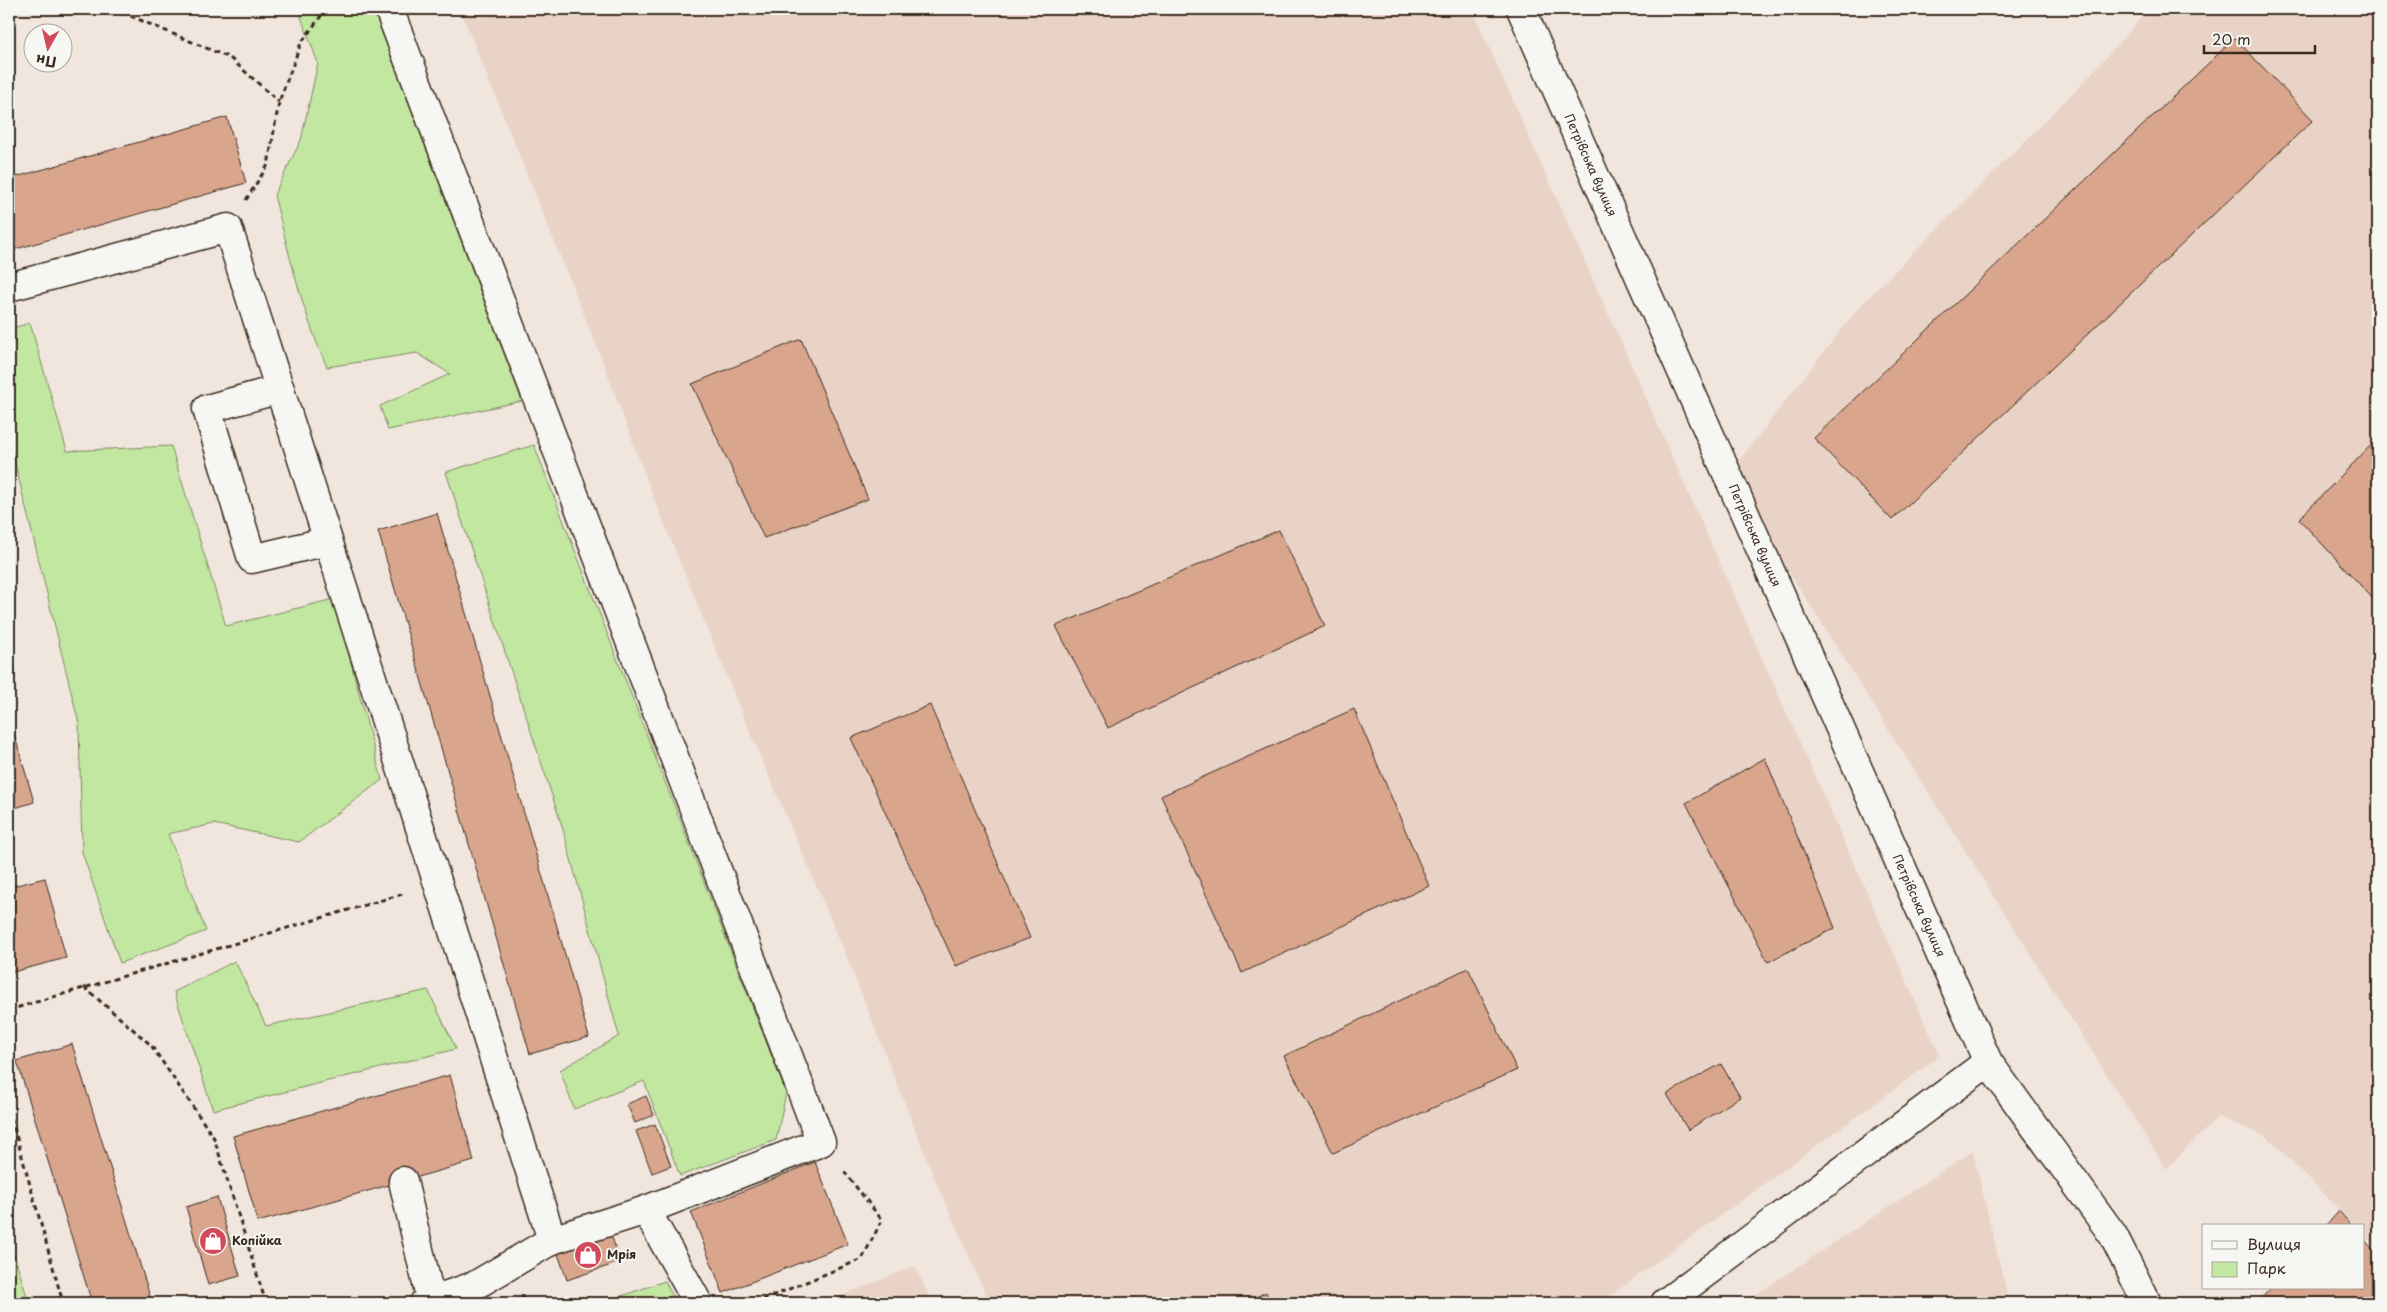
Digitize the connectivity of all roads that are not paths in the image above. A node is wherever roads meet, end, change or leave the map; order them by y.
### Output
1 (389, 9) edge
2 (1520, 9) edge
3 (9, 287) edge
4 (280, 389) junction
5 (328, 541) junction
6 (1988, 1062) junction
7 (403, 1181) dead end
8 (646, 1210) junction
9 (552, 1240) junction
10 (476, 1295) edge
11 (428, 1302) edge
12 (698, 1303) edge
13 (1665, 1303) edge
14 (2147, 1303) edge

1 - 8 street
2 - 6 street, Петрівська вулиця
3 - 4 street
4 - 5 street
4 - 5 street
5 - 9 street
6 - 13 street
6 - 14 street, Петрівська вулиця
7 - 11 street
8 - 9 street
8 - 12 street
9 - 10 street
10 - 11 street

